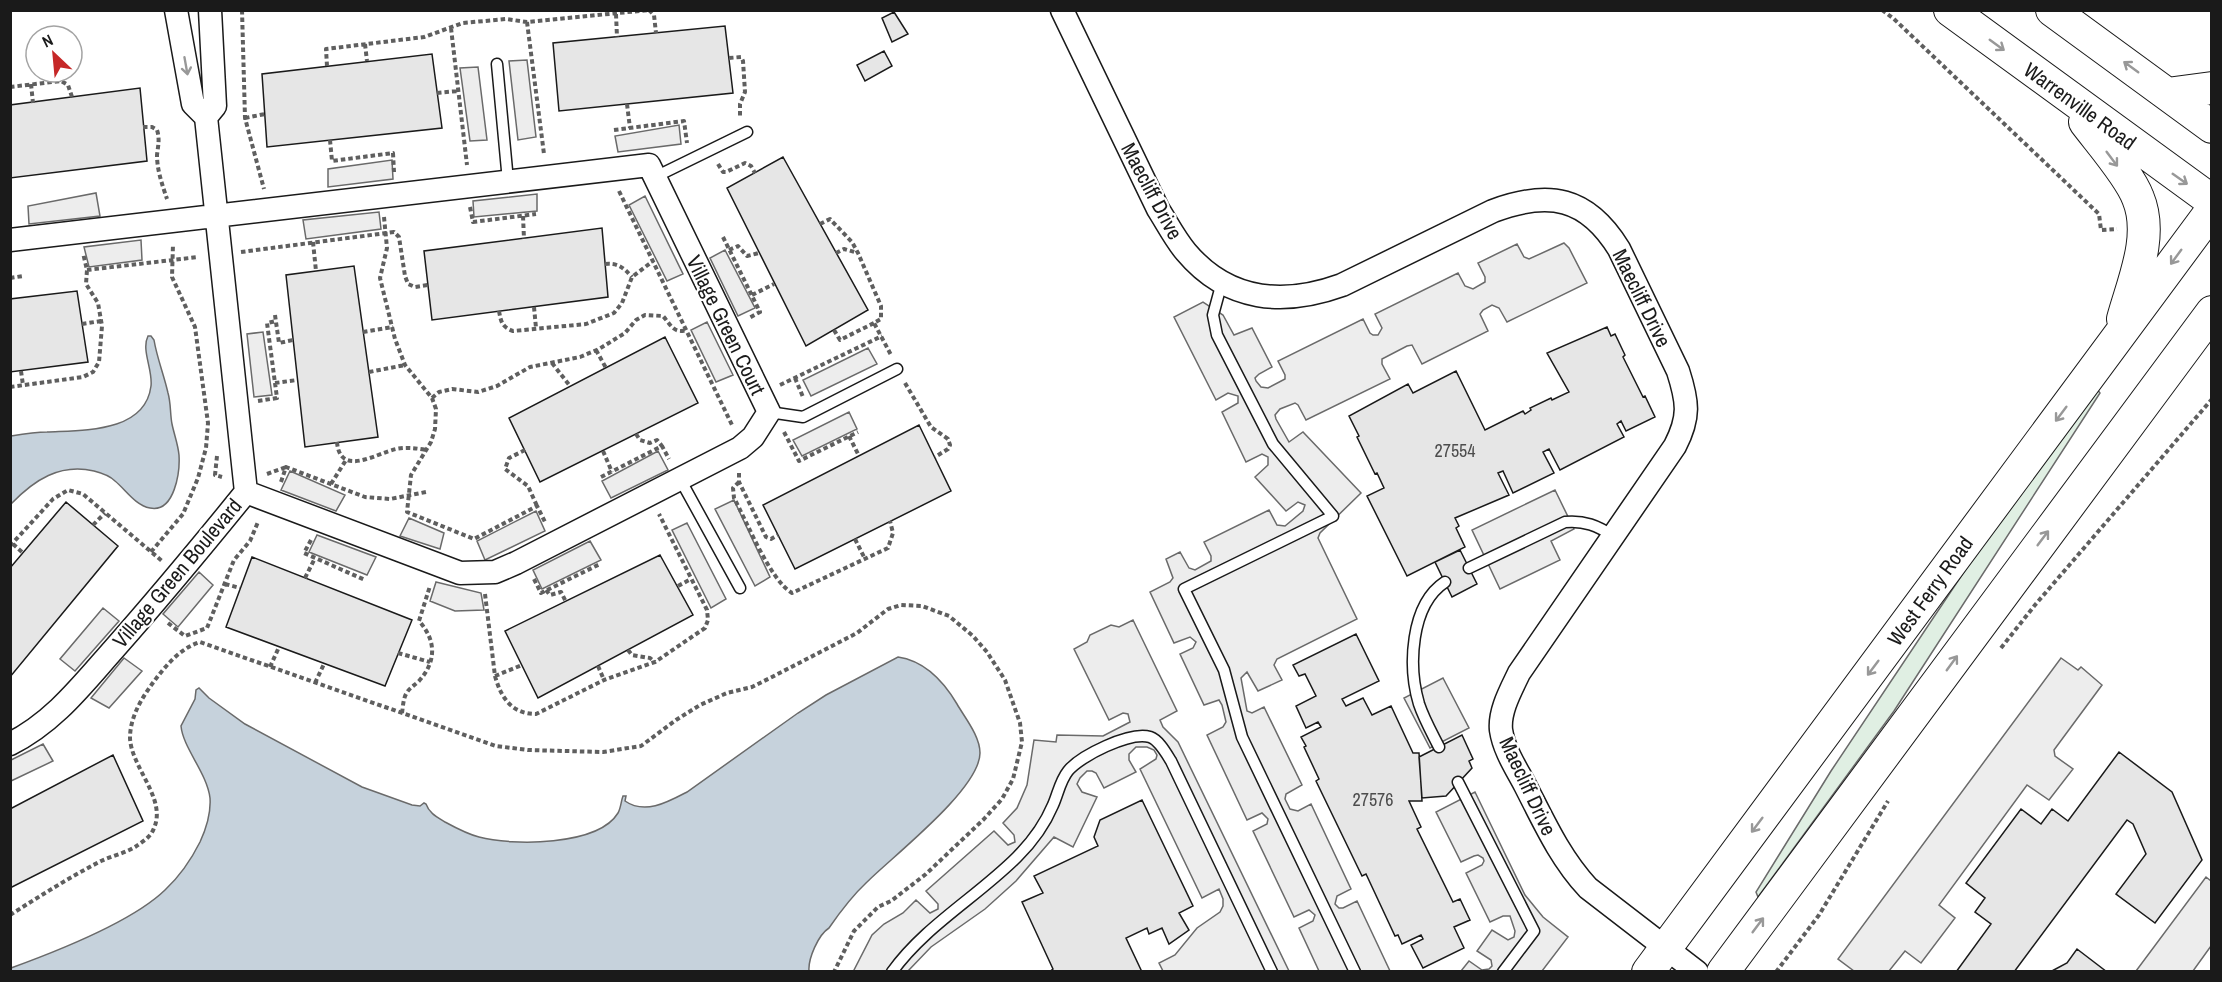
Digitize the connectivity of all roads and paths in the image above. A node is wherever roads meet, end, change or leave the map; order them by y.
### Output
1 (176, 10) edge
2 (210, 10) edge
3 (242, 10) edge
4 (649, 10) edge
5 (1062, 10) edge
6 (1882, 10) edge
7 (1950, 10) edge
8 (2052, 10) edge
9 (616, 14) junction
10 (527, 22) junction
11 (451, 28) junction
12 (656, 33) dead end
13 (617, 36) dead end
14 (365, 44) junction
15 (729, 58) dead end
16 (367, 61) dead end
17 (497, 64) dead end
18 (327, 66) dead end
19 (32, 84) joint
20 (66, 84) edge
21 (10, 87) edge
22 (2211, 88) edge
23 (458, 91) junction
24 (437, 93) dead end
25 (2167, 94) junction
26 (2065, 95) junction
27 (72, 97) dead end
28 (33, 103) dead end
29 (627, 104) dead end
30 (265, 114) dead end
31 (206, 117) junction
32 (740, 117) dead end
33 (245, 118) junction
34 (143, 127) dead end
35 (2211, 127) edge
36 (630, 128) junction
37 (614, 130) dead end
38 (747, 132) dead end
39 (330, 140) dead end
40 (687, 143) dead end
41 (545, 161) dead end
42 (717, 163) dead end
43 (467, 170) dead end
44 (755, 173) dead end
45 (655, 177) junction
46 (395, 179) dead end
47 (508, 181) junction
48 (616, 184) dead end
49 (265, 195) dead end
50 (468, 201) dead end
51 (2211, 201) edge
52 (169, 205) dead end
53 (383, 210) dead end
54 (2211, 210) edge
55 (536, 214) dead end
56 (218, 215) junction
57 (523, 216) junction
58 (820, 224) dead end
59 (2120, 229) dead end
60 (385, 232) junction
61 (174, 236) dead end
62 (723, 237) dead end
63 (524, 239) dead end
64 (10, 240) edge
65 (313, 242) junction
66 (82, 246) dead end
67 (729, 250) junction
68 (836, 252) dead end
69 (238, 253) dead end
70 (759, 253) dead end
71 (858, 253) junction
72 (205, 256) dead end
73 (173, 261) junction
74 (653, 261) junction
75 (605, 264) dead end
76 (87, 270) junction
77 (316, 271) dead end
78 (22, 276) dead end
79 (632, 277) junction
80 (10, 278) edge
81 (1222, 282) junction
82 (774, 284) dead end
83 (428, 285) dead end
84 (752, 295) junction
85 (534, 307) dead end
86 (500, 311) dead end
87 (2211, 312) edge
88 (275, 315) dead end
89 (101, 321) junction
90 (276, 321) junction
91 (740, 322) dead end
92 (874, 323) junction
93 (82, 324) dead end
94 (393, 327) junction
95 (536, 328) junction
96 (686, 330) junction
97 (834, 330) dead end
98 (363, 332) dead end
99 (882, 336) junction
100 (2118, 337) junction
101 (293, 340) dead end
102 (2211, 343) edge
103 (596, 350) junction
104 (552, 363) junction
105 (405, 365) junction
106 (2171, 367) junction
107 (606, 368) dead end
108 (897, 369) junction
109 (21, 371) dead end
110 (369, 372) dead end
111 (795, 378) junction
112 (297, 380) dead end
113 (275, 383) junction
114 (23, 385) junction
115 (570, 386) dead end
116 (10, 387) edge
117 (774, 388) dead end
118 (804, 397) dead end
119 (432, 398) junction
120 (2211, 399) edge
121 (237, 404) junction
122 (769, 412) junction
123 (784, 432) dead end
124 (858, 432) dead end
125 (636, 434) dead end
126 (736, 434) dead end
127 (849, 436) junction
128 (337, 442) dead end
129 (662, 446) junction
130 (426, 450) junction
131 (525, 450) dead end
132 (603, 451) dead end
133 (859, 456) dead end
134 (934, 457) dead end
135 (346, 460) junction
136 (738, 466) dead end
137 (286, 467) junction
138 (612, 472) junction
139 (677, 473) junction
140 (263, 475) dead end
141 (601, 477) dead end
142 (739, 482) junction
143 (331, 484) junction
144 (278, 489) dead end
145 (246, 492) junction
146 (426, 492) dead end
147 (410, 494) junction
148 (537, 506) junction
149 (656, 507) dead end
150 (105, 513) junction
151 (261, 516) dead end
152 (890, 521) dead end
153 (93, 525) dead end
154 (548, 529) dead end
155 (314, 533) dead end
156 (778, 535) dead end
157 (1613, 537) junction
158 (855, 539) dead end
159 (12, 545) edge
160 (23, 552) dead end
161 (151, 552) junction
162 (315, 558) junction
163 (865, 559) junction
164 (166, 564) dead end
165 (600, 564) dead end
166 (1469, 568) dead end
167 (530, 571) dead end
168 (305, 578) dead end
169 (433, 579) dead end
170 (691, 579) junction
171 (365, 580) dead end
172 (1445, 582) dead end
173 (225, 584) junction
174 (678, 586) dead end
175 (240, 588) dead end
176 (740, 588) dead end
177 (485, 590) dead end
178 (546, 590) junction
179 (566, 602) dead end
180 (161, 617) dead end
181 (193, 633) junction
182 (196, 643) junction
183 (279, 647) dead end
184 (628, 650) dead end
185 (1998, 652) dead end
186 (398, 653) dead end
187 (430, 662) junction
188 (655, 662) junction
189 (324, 664) dead end
190 (522, 665) dead end
191 (598, 666) dead end
192 (270, 667) junction
193 (495, 676) junction
194 (604, 680) junction
195 (315, 683) junction
196 (402, 713) junction
197 (10, 744) edge
198 (1439, 747) dead end
199 (1458, 782) dead end
200 (1889, 799) dead end
201 (10, 915) edge
202 (1657, 960) edge
203 (834, 972) edge
204 (892, 972) edge
205 (1272, 972) edge
206 (1355, 972) edge
207 (1503, 972) edge
208 (1697, 972) edge
209 (1723, 972) edge
210 (1776, 972) edge

1 -> 31 street, Village Green Boulevard
2 - 31 street, Village Green Boulevard
3 - 33 path
4 - 9 path
4 - 12 path
5 - 81 street, Maecliff Drive
6 - 59 path
7 -> 26 main road, Warrenville Road
25 -> 8 main road
9 - 10 path
9 - 13 path
10 - 11 path
10 - 41 path
11 - 14 path
11 - 23 path
14 - 16 path
14 - 18 path
15 - 32 path
17 - 47 lane
19 - 21 path
19 - 28 path
20 - 27 path
22 - 25 main road
23 - 24 path
23 - 43 path
25 - 35 main road
26 -> 51 main road, Warrenville Road
26 -> 100 main road
29 - 36 path
30 - 33 path
31 - 56 street, Village Green Boulevard
33 - 49 path
34 - 52 path
36 - 37 path
36 - 40 path
38 - 45 lane
39 - 46 path
42 - 44 path
45 - 47 street
45 - 122 street, Village Green Court
47 - 56 street
48 - 74 path
50 - 57 path
53 - 60 path
54 -> 100 main road, West Ferry Road
55 - 57 path
56 - 64 street
56 - 121 street, Village Green Boulevard
57 - 63 path
58 - 71 path
60 - 65 path
60 - 83 path
60 - 94 path
61 - 73 path
62 - 67 path
65 - 69 path
65 - 77 path
66 - 76 path
67 - 70 path
67 - 84 path
68 - 71 path
71 - 92 path
72 - 73 path
73 - 76 path
73 - 161 path
74 - 79 path
74 - 96 path
75 - 79 path
76 - 89 path
78 - 80 path
79 - 95 path
81 - 157 street, Maecliff Drive
81 - 206 lane
82 - 84 path
84 - 91 path
85 - 95 path
86 - 95 path
87 - 106 main road
88 - 90 path
89 - 93 path
89 - 114 path
90 - 101 path
90 - 113 path
92 - 97 path
92 - 99 path
94 - 98 path
94 - 105 path
96 - 103 path
96 - 126 path
99 - 108 path
99 - 111 path
100 -> 202 main road, West Ferry Road
102 - 106 main road
103 - 104 path
103 - 107 path
104 - 115 path
104 - 119 path
105 - 110 path
105 - 119 path
209 -> 106 main road
108 - 122 lane
108 - 134 path
109 - 114 path
111 - 117 path
111 - 118 path
112 - 113 path
113 - 121 path
114 - 116 path
119 - 130 path
120 - 185 path
121 - 145 street, Village Green Boulevard
122 - 139 street, Village Green Court
123 - 127 path
124 - 127 path
125 - 129 path
127 - 133 path
128 - 135 path
129 - 138 path
129 - 139 path
130 - 135 path
130 - 147 path
131 - 148 path
132 - 138 path
135 - 143 path
136 - 142 path
137 - 140 path
137 - 143 path
137 - 144 path
138 - 141 path
139 - 145 street, Village Green Court
139 - 176 lane
142 - 156 path
142 - 163 path
143 - 147 path
145 - 197 street, Village Green Boulevard
146 - 147 path
147 - 148 path
148 - 154 path
149 - 170 path
150 - 153 path
150 - 159 path
150 - 161 path
151 - 173 path
152 - 163 path
155 - 162 path
157 - 166 lane
157 - 202 street, Maecliff Drive
158 - 163 path
159 - 160 path
161 - 164 path
162 - 168 path
162 - 171 path
165 - 178 path
167 - 178 path
169 - 187 path
170 - 174 path
170 - 188 path
172 - 198 lane
173 - 175 path
173 - 181 path
177 - 193 path
178 - 179 path
180 - 181 path
181 - 182 path
182 - 192 path
182 - 201 path
183 - 192 path
184 - 188 path
186 - 187 path
187 - 196 path
188 - 194 path
189 - 195 path
190 - 193 path
191 - 194 path
192 - 195 path
193 - 194 path
195 - 196 path
196 - 203 path
199 - 207 lane
200 - 210 path
202 - 208 street, Maecliff Drive
204 - 205 lane

